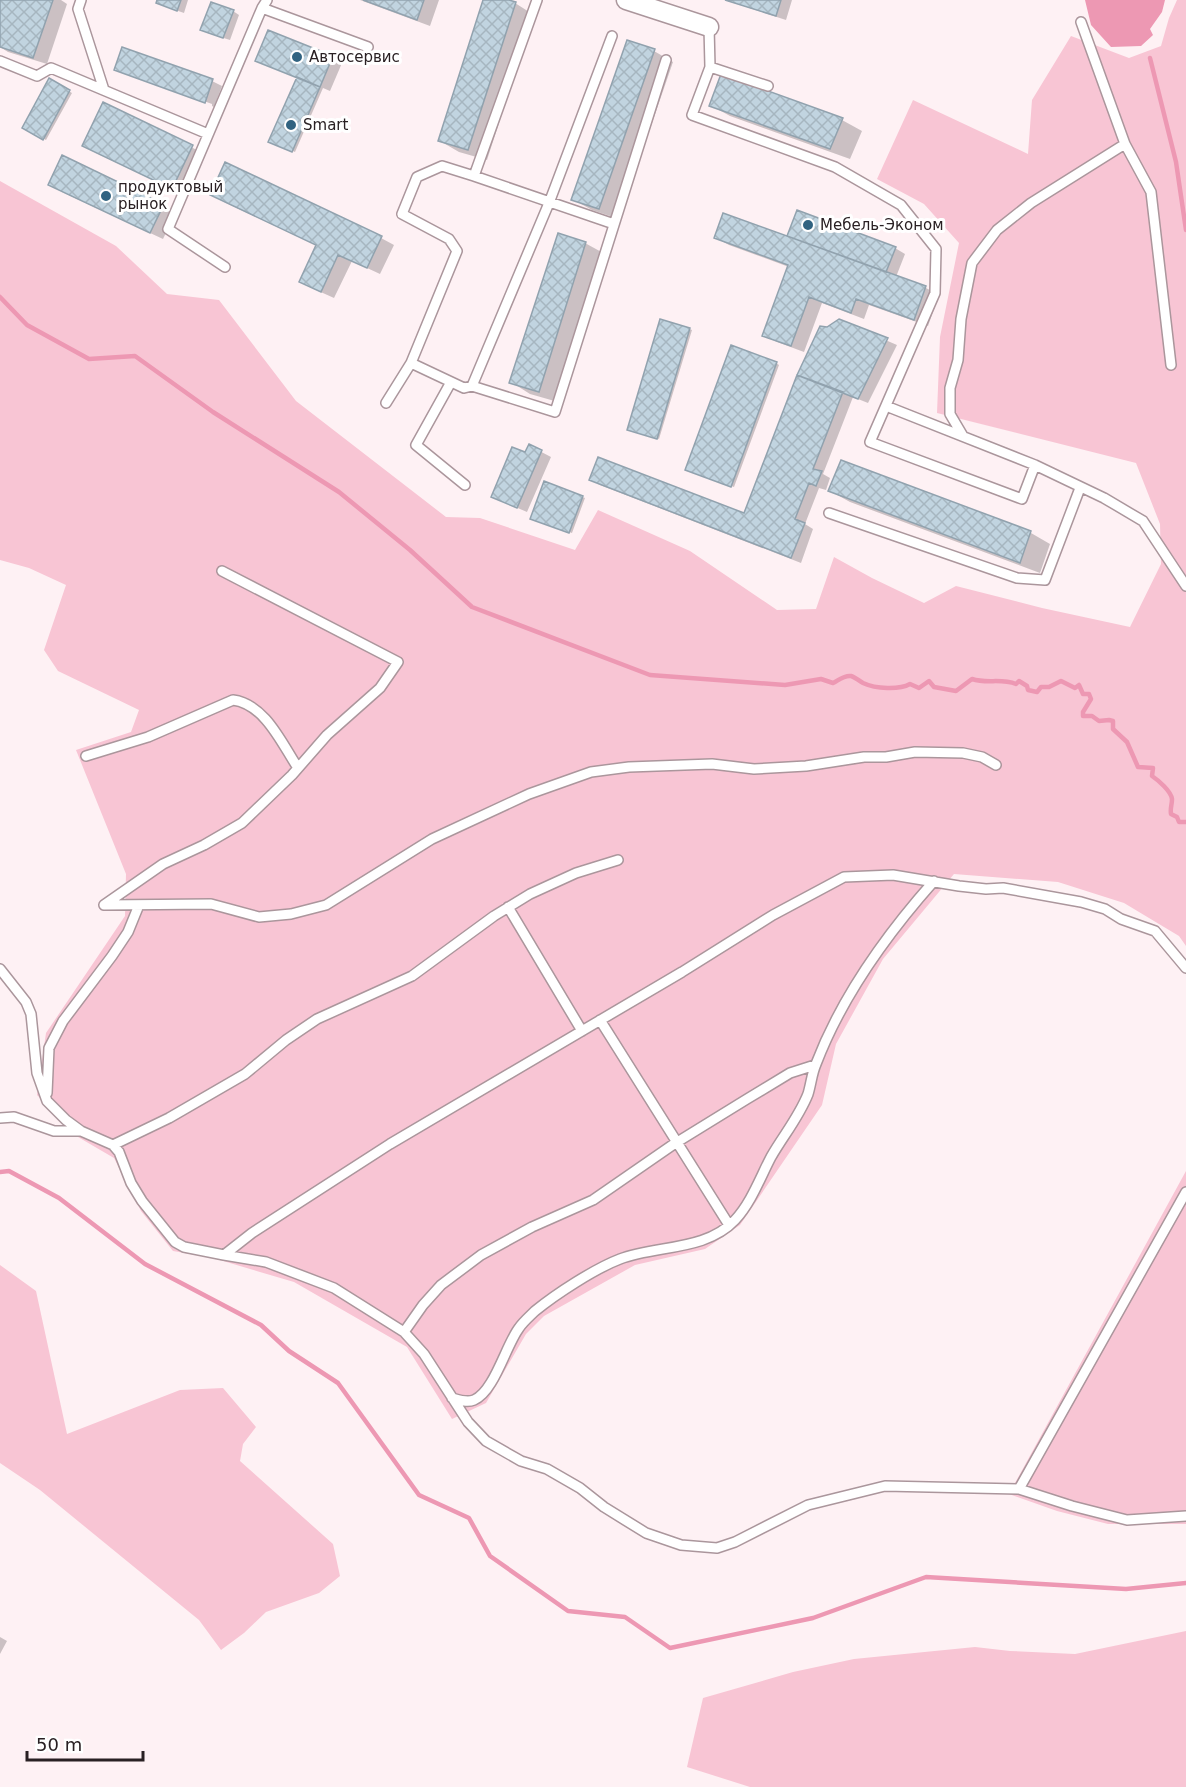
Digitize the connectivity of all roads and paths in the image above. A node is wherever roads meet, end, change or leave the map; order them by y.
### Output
1 (81, 0) edge
2 (537, 0) edge
3 (626, 0) edge
4 (264, 4) edge
5 (1081, 22) dead end
6 (709, 27) joint
7 (612, 36) dead end
8 (368, 47) dead end
9 (666, 60) dead end
10 (0, 62) edge
11 (710, 67) junction
12 (768, 86) dead end
13 (104, 90) junction
14 (208, 134) junction
15 (1125, 144) junction
16 (474, 176) junction
17 (549, 202) junction
18 (614, 224) junction
19 (225, 267) dead end
20 (411, 363) junction
21 (1171, 364) dead end
22 (451, 382) junction
23 (472, 386) junction
24 (386, 403) dead end
25 (886, 406) junction
26 (963, 436) junction
27 (1035, 465) junction
28 (465, 485) dead end
29 (1080, 488) junction
30 (829, 513) dead end
31 (222, 571) dead end
32 (1186, 586) edge
33 (86, 756) dead end
34 (996, 765) dead end
35 (298, 768) junction
36 (618, 860) dead end
37 (934, 881) junction
38 (139, 905) junction
39 (508, 907) junction
40 (1186, 968) edge
41 (0, 969) edge
42 (600, 1020) junction
43 (582, 1031) junction
44 (815, 1065) junction
45 (47, 1101) junction
46 (0, 1118) edge
47 (81, 1131) junction
48 (677, 1144) junction
49 (113, 1145) junction
50 (1186, 1192) edge
51 (729, 1225) junction
52 (224, 1255) junction
53 (404, 1332) junction
54 (452, 1398) junction
55 (1019, 1489) junction
56 (1186, 1516) edge

1 - 13 lane
2 - 16 lane
3 - 6 street
4 - 8 lane
4 - 14 lane
5 - 15 lane
6 - 11 lane
7 - 17 lane
9 - 18 lane
10 - 13 lane
11 - 12 lane
11 - 25 lane
13 - 14 lane
14 - 19 lane
15 - 21 lane
15 - 26 lane
16 - 17 lane
16 - 20 lane
17 - 18 lane
17 - 23 lane
18 - 23 lane
20 - 22 lane
20 - 24 lane
22 - 23 lane
22 - 28 lane
25 - 26 lane
25 - 27 lane
26 - 27 lane
27 - 29 lane
29 - 30 lane
29 - 32 lane
31 - 35 lane
33 - 35 lane
34 - 38 lane
35 - 38 lane
36 - 39 lane
37 - 40 lane
37 - 42 lane
37 - 44 lane
38 - 45 lane
39 - 43 lane
39 - 49 lane
41 - 45 lane
42 - 43 lane
42 - 48 lane
43 - 52 lane
44 - 48 lane
44 - 51 lane
45 - 47 lane
46 - 47 lane
47 - 49 lane
48 - 51 lane
48 - 53 lane
49 - 52 lane
50 - 55 lane
51 - 54 lane
52 - 53 lane
53 - 54 lane
54 - 55 lane
55 - 56 lane

